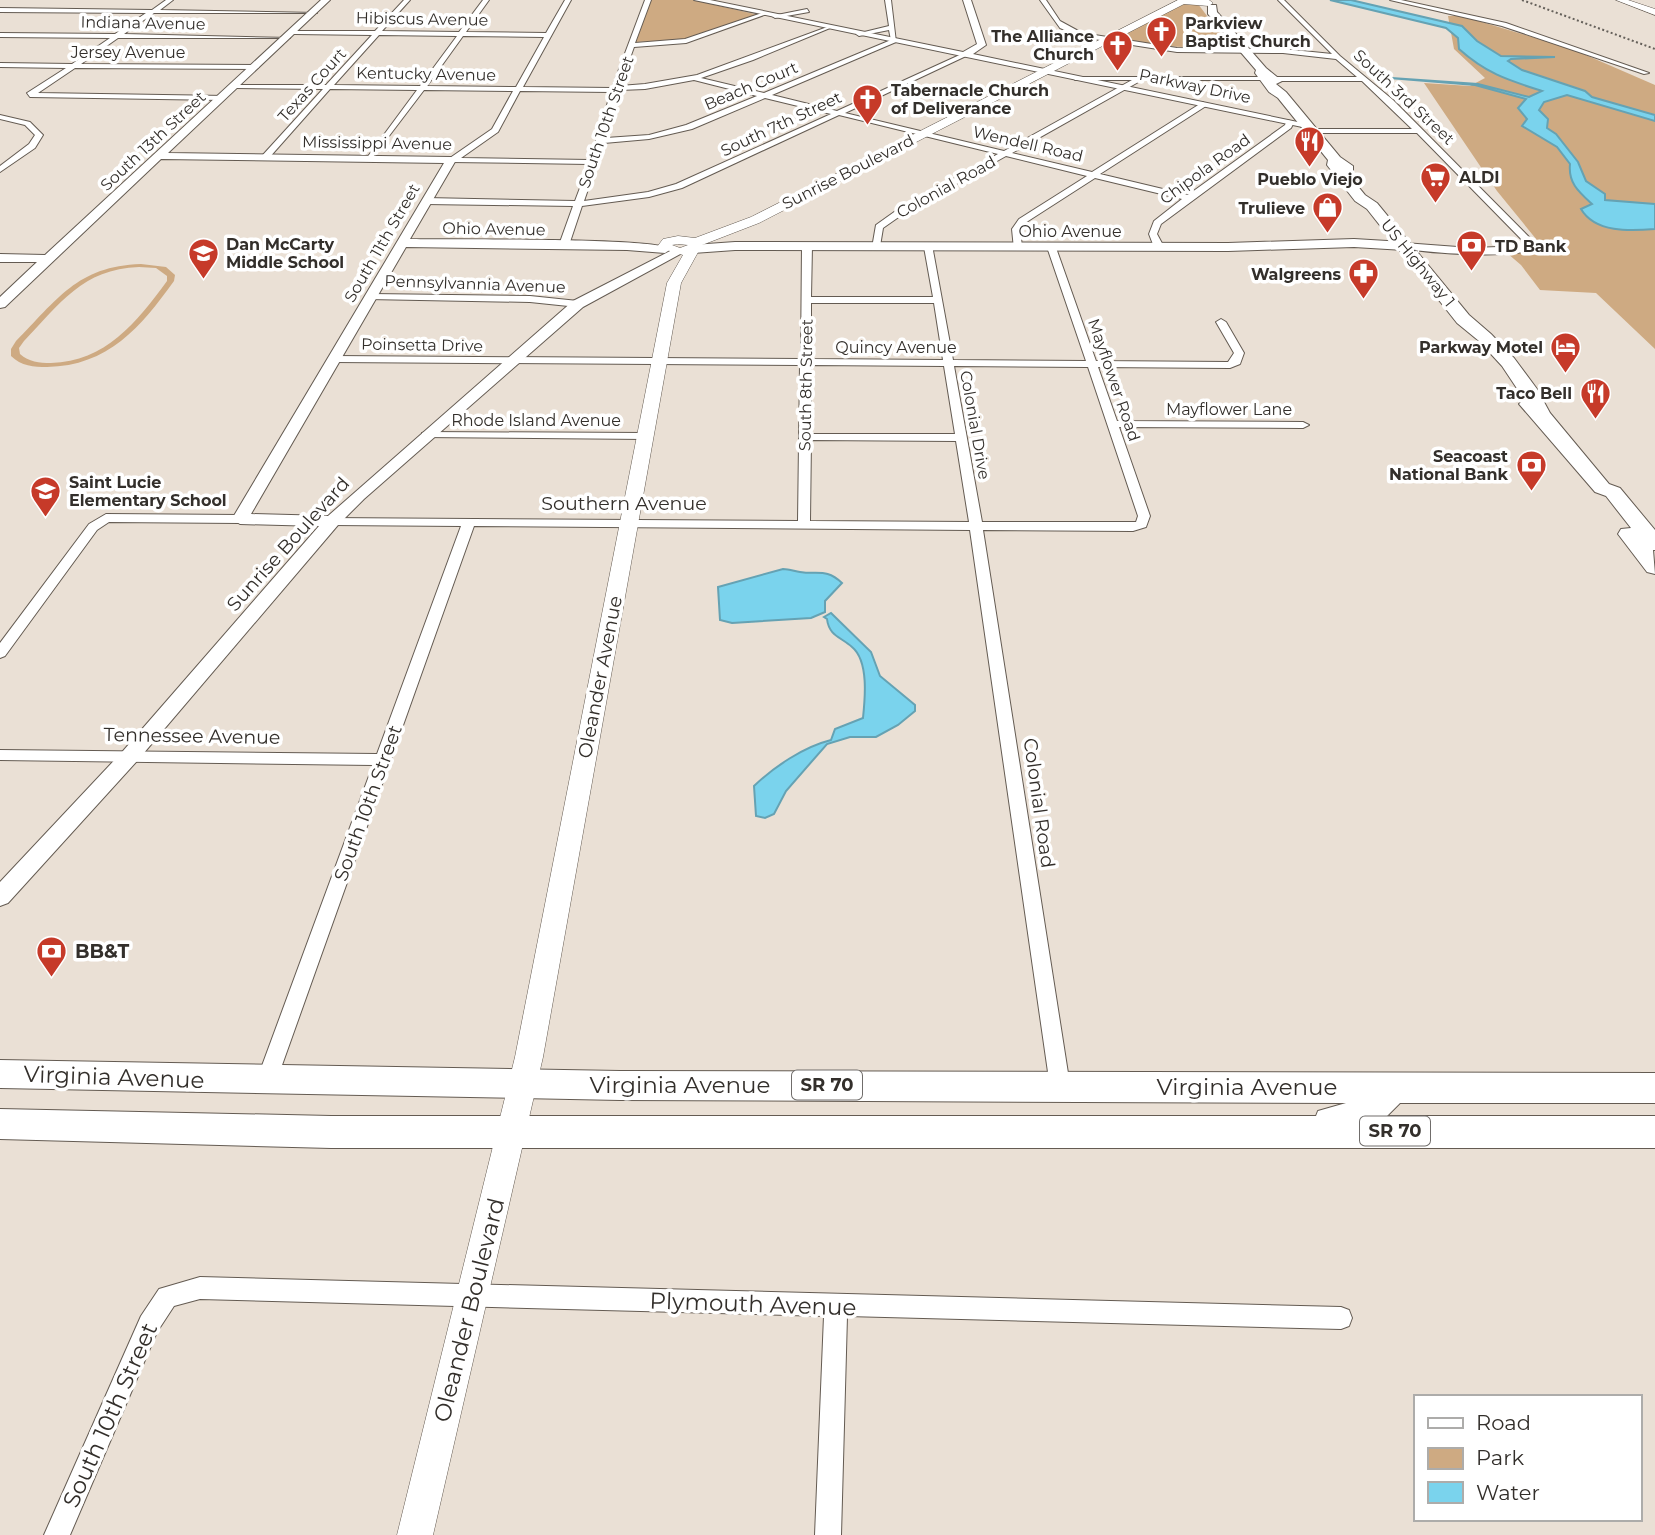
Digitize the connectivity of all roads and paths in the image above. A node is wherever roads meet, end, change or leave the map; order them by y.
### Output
1 (12, 0) edge
2 (170, 0) edge
3 (326, 0) edge
4 (407, 0) edge
5 (486, 0) edge
6 (568, 0) edge
7 (648, 0) edge
8 (698, 0) edge
9 (808, 0) edge
10 (888, 0) edge
11 (967, 0) edge
12 (1043, 0) edge
13 (1180, 0) edge
14 (1282, 0) edge
15 (1393, 0) edge
16 (1620, 0) edge
17 (727, 3) edge
18 (1209, 4) edge
19 (0, 8) edge
20 (153, 11) junction
21 (807, 11) junction
22 (1655, 12) edge
23 (314, 13) junction
24 (764, 14) junction
25 (775, 16) junction
26 (808, 23) junction
27 (828, 27) junction
28 (893, 27) junction
29 (378, 33) junction
30 (462, 34) junction
31 (859, 34) junction
32 (0, 35) edge
33 (290, 35) junction
34 (550, 35) junction
35 (115, 37) junction
36 (1102, 39) junction
37 (894, 41) junction
38 (633, 45) junction
39 (982, 45) junction
40 (1247, 51) junction
41 (964, 55) junction
42 (1338, 57) junction
43 (990, 60) junction
44 (0, 65) edge
45 (72, 66) junction
46 (256, 66) junction
47 (1040, 71) junction
48 (1646, 73) dead end
49 (1267, 76) junction
50 (1075, 78) junction
51 (1141, 78) junction
52 (697, 79) junction
53 (1365, 79) junction
54 (236, 86) junction
55 (330, 87) junction
56 (1121, 87) junction
57 (424, 88) junction
58 (519, 89) junction
59 (616, 89) junction
60 (764, 95) junction
61 (223, 98) junction
62 (1203, 104) junction
63 (839, 113) junction
64 (0, 117) edge
65 (1290, 122) junction
66 (1419, 131) junction
67 (919, 132) junction
68 (1306, 132) junction
69 (1278, 133) junction
70 (601, 141) junction
71 (1006, 153) junction
72 (161, 156) junction
73 (265, 157) junction
74 (370, 159) junction
75 (452, 160) junction
76 (1335, 160) joint
77 (593, 162) junction
78 (1, 168) edge
79 (1096, 174) junction
80 (1189, 198) junction
81 (426, 201) junction
82 (578, 203) junction
83 (729, 230) junction
84 (402, 243) junction
85 (1531, 243) joint
86 (564, 245) junction
87 (736, 246) junction
88 (807, 246) junction
89 (875, 246) junction
90 (1404, 246) junction
91 (929, 247) junction
92 (1017, 247) junction
93 (1052, 247) junction
94 (1158, 247) junction
95 (681, 252) junction
96 (0, 258) edge
97 (45, 262) junction
98 (0, 265) edge
99 (629, 278) junction
100 (371, 297) junction
101 (807, 300) junction
102 (938, 300) junction
103 (0, 304) edge
104 (578, 304) junction
105 (1221, 321) dead end
106 (334, 359) junction
107 (510, 362) junction
108 (660, 362) junction
109 (806, 362) junction
110 (949, 363) junction
111 (1092, 364) junction
112 (1113, 424) junction
113 (1303, 425) dead end
114 (426, 435) junction
115 (645, 436) junction
116 (806, 437) junction
117 (962, 438) junction
118 (1602, 488) junction
119 (240, 519) junction
120 (332, 521) junction
121 (468, 524) junction
122 (629, 524) junction
123 (804, 524) junction
124 (1142, 524) joint
125 (975, 525) junction
126 (1655, 544) edge
127 (1655, 567) edge
128 (0, 653) edge
129 (0, 755) edge
130 (130, 756) junction
131 (384, 760) junction
132 (0, 897) edge
133 (0, 1074) edge
134 (266, 1082) junction
135 (523, 1084) junction
136 (1060, 1086) junction
137 (1391, 1087) junction
138 (1655, 1088) edge
139 (0, 1124) edge
140 (1298, 1130) junction
141 (1655, 1132) edge
142 (512, 1133) junction
143 (472, 1296) junction
144 (167, 1297) joint
145 (836, 1306) junction
146 (1341, 1318) dead end
147 (57, 1535) edge
148 (415, 1535) edge
149 (828, 1535) edge

1 - 19 street
2 - 20 street
3 - 23 street, South 13th Street
4 - 29 street, Texas Court
5 - 30 street
6 - 34 street, South 11th Street
7 - 38 street, South 10th Street
8 - 17 street, Parkway Drive
9 - 21 street
10 - 28 street
11 - 39 street
12 - 36 street
13 - 18 main road
13 - 36 main road, Sunrise Boulevard
14 - 42 street, South 3rd Street
15 - 48 street
16 - 22 main road
17 - 24 street, Parkway Drive
18 - 40 main road, US Highway 1
19 - 20 street
20 - 23 street
20 - 35 street
21 - 25 street
21 - 26 street
23 - 33 street, South 13th Street
24 - 25 street, Parkway Drive
24 - 38 street
25 - 26 street, Parkway Drive
26 - 27 street, Parkway Drive
27 - 31 street, Parkway Drive
27 - 52 street
28 - 31 street
28 - 37 street
29 - 30 street, Hibiscus Avenue
29 - 33 street, Hibiscus Avenue
29 - 55 street, Texas Court
30 - 34 street, Hibiscus Avenue
30 - 57 street
31 - 37 street, Parkway Drive
32 - 35 street, Indiana Avenue
33 - 35 street, Indiana Avenue
33 - 46 street, South 13th Street
34 - 58 street, South 11th Street
35 - 45 street
36 - 40 street
36 - 47 main road, Sunrise Boulevard
37 - 41 street, Parkway Drive
37 - 60 street, Beach Court
38 - 59 street, South 10th Street
39 - 41 street, South 7th Street
39 - 43 street
40 - 42 street
40 - 49 main road, US Highway 1
41 - 43 street, Parkway Drive
41 - 63 street, South 7th Street
42 - 53 street, South 3rd Street
43 - 47 street, Parkway Drive
44 - 45 street, Jersey Avenue
45 - 46 street, Jersey Avenue
45 - 61 street
46 - 54 street, South 13th Street
47 - 50 street, Parkway Drive
47 - 67 main road, Sunrise Boulevard
49 - 51 street
49 - 53 street
49 - 68 main road, US Highway 1
50 - 51 street
50 - 56 street, Parkway Drive
51 - 56 street, Colonial Road
52 - 59 street
52 - 60 street, Wendell Road
53 - 66 street, South 3rd Street
54 - 55 street, Kentucky Avenue
54 - 61 street, South 13th Street
55 - 57 street, Kentucky Avenue
55 - 73 street, Texas Court
56 - 62 street, Parkway Drive
56 - 71 street, Colonial Road
57 - 58 street, Kentucky Avenue
57 - 74 street
58 - 59 street, Kentucky Avenue
58 - 75 street, South 11th Street
59 - 70 street, South 10th Street
60 - 63 street, Wendell Road
60 - 70 street, Beach Court
61 - 72 street, South 13th Street
62 - 65 street, Parkway Drive
62 - 79 street
63 - 67 street, Wendell Road
63 - 82 street, South 7th Street
64 - 78 street
65 - 68 street, Parkway Drive
65 - 69 street, Chipola Road
66 - 68 street, Parkway Drive
66 - 85 street, South 3rd Street
67 - 71 street, Wendell Road
67 - 83 main road, Sunrise Boulevard
67 - 95 main road, Sunrise Boulevard
68 - 69 street
68 - 76 main road, US Highway 1
69 - 80 street, Chipola Road
70 - 77 street, South 10th Street
71 - 79 street, Wendell Road
71 - 89 street, Colonial Road
72 - 73 street, Mississippi Avenue
72 - 97 street, South 13th Street
73 - 74 street, Mississippi Avenue
74 - 75 street, Mississippi Avenue
75 - 77 street, Mississippi Avenue
75 - 81 street, South 11th Street
76 - 90 main road, US Highway 1
77 - 82 street, South 10th Street
79 - 80 street, Wendell Road
79 - 92 street
80 - 94 street, Chipola Road
81 - 82 street, South 7th Street
81 - 84 street, South 11th Street
82 - 86 street, South 10th Street
83 - 87 street
83 - 95 main road, Sunrise Boulevard
84 - 86 street, Ohio Avenue
84 - 100 street, South 11th Street
85 - 90 street, Ohio Avenue
86 - 95 street, Ohio Avenue
87 - 88 street, Ohio Avenue
87 - 95 street, Ohio Avenue
88 - 89 street, Ohio Avenue
88 - 101 street, South 8th Street
89 - 91 street, Ohio Avenue
90 - 94 street, Ohio Avenue
90 - 118 main road, US Highway 1
91 - 92 street, Ohio Avenue
91 - 102 street, Colonial Drive
92 - 93 street, Ohio Avenue
93 - 94 street, Ohio Avenue
93 - 111 street, Mayflower Road
95 - 99 street, Sunrise Boulevard
95 - 99 street
95 - 108 main road, Oleander Avenue
96 - 97 street
97 - 98 street
97 - 103 street, South 13th Street
99 - 104 street, Sunrise Boulevard
100 - 104 street, Pennsylvannia Avenue
100 - 106 street, South 11th Street
101 - 102 street
101 - 109 street, South 8th Street
102 - 110 street, Colonial Drive
104 - 107 street, Sunrise Boulevard
105 - 111 street, Quincy Avenue
106 - 107 street, Poinsetta Drive
106 - 119 street, South 11th Street
107 - 108 street, Quincy Avenue
107 - 114 street, Sunrise Boulevard
108 - 109 street, Quincy Avenue
108 - 115 main road, Oleander Avenue
109 - 110 street, Quincy Avenue
109 - 116 street, South 8th Street
110 - 111 street, Quincy Avenue
110 - 117 street, Colonial Drive
111 - 112 street, Mayflower Road
112 - 113 street, Mayflower Lane
112 - 124 street, Mayflower Road
114 - 115 street, Rhode Island Avenue
114 - 120 street, Sunrise Boulevard
115 - 122 main road, Oleander Avenue
116 - 117 street
116 - 123 street, South 8th Street
117 - 125 street, Colonial Drive
118 - 126 main road, US Highway 1
118 - 127 main road, US Highway 1
119 - 120 street, Southern Avenue
119 - 128 street, Southern Avenue
120 - 121 street, Southern Avenue
120 - 130 street, Sunrise Boulevard
121 - 122 street, Southern Avenue
121 - 131 street, South 10th Street
122 - 123 street, Southern Avenue
122 - 135 main road, Oleander Avenue
123 - 125 street, Southern Avenue
124 - 125 street, Southern Avenue
125 - 136 street, Colonial Road
129 - 130 street, Tennessee Avenue
130 - 131 street, Tennessee Avenue
130 - 132 street, Sunrise Boulevard
131 - 134 street, South 10th Street
133 - 134 main road, Virginia Avenue / SR 70
134 - 135 main road, Virginia Avenue / SR 70
135 - 136 main road, Virginia Avenue / SR 70
135 - 142 main road, Oleander Boulevard
136 - 137 main road, Virginia Avenue / SR 70
137 - 138 main road, Virginia Avenue / SR 70
137 - 140 main road
139 - 142 main road, SR 70
140 - 141 main road, SR 70
140 - 142 main road, SR 70
142 - 143 main road, Oleander Boulevard
143 - 144 street, Plymouth Avenue
143 - 145 street, Plymouth Avenue
143 - 148 main road, Oleander Boulevard
144 - 147 street, South 10th Street
145 - 146 street, Plymouth Avenue
145 - 149 street

